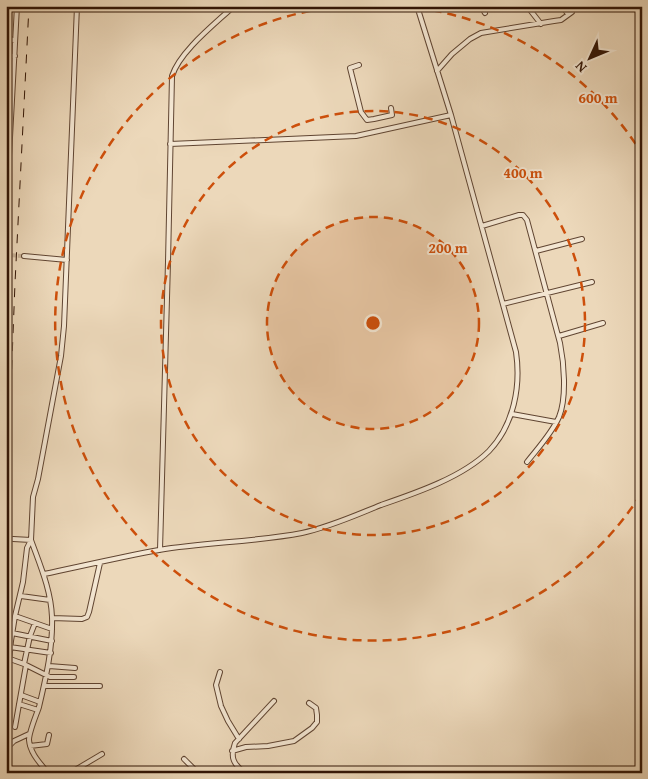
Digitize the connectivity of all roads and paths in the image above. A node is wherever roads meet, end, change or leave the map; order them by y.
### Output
1 (17, 6) edge
2 (77, 6) edge
3 (234, 6) edge
4 (417, 6) edge
5 (481, 6) edge
6 (526, 6) edge
7 (562, 6) edge
8 (485, 13) dead end
9 (541, 24) junction
10 (6, 37) edge
11 (16, 41) junction
12 (6, 56) edge
13 (15, 56) junction
14 (359, 66) dead end
15 (437, 71) junction
16 (391, 108) dead end
17 (6, 110) edge
18 (12, 112) junction
19 (451, 115) junction
20 (374, 119) junction
21 (378, 131) junction
22 (170, 144) junction
23 (7, 167) edge
24 (7, 190) edge
25 (6, 211) edge
26 (482, 226) junction
27 (582, 239) dead end
28 (536, 251) junction
29 (24, 256) tunnel mouth
30 (67, 260) junction
31 (592, 282) dead end
32 (547, 293) junction
33 (503, 304) junction
34 (602, 323) dead end
35 (559, 336) junction
36 (512, 414) junction
37 (556, 422) junction
38 (527, 462) dead end
39 (13, 539) dead end
40 (31, 540) junction
41 (160, 550) junction
42 (100, 563) junction
43 (44, 574) junction
44 (21, 596) junction
45 (50, 600) junction
46 (15, 616) junction
47 (52, 618) junction
48 (35, 623) junction
49 (52, 629) junction
50 (12, 633) junction
51 (30, 636) junction
52 (52, 641) junction
53 (10, 647) junction
54 (28, 649) junction
55 (50, 653) junction
56 (10, 659) junction
57 (25, 665) junction
58 (49, 666) junction
59 (75, 668) dead end
60 (220, 672) dead end
61 (47, 676) junction
62 (74, 677) dead end
63 (44, 686) junction
64 (100, 686) dead end
65 (6, 691) edge
66 (21, 695) junction
67 (274, 701) dead end
68 (40, 702) junction
69 (309, 703) dead end
70 (19, 704) junction
71 (38, 710) junction
72 (15, 727) dead end
73 (30, 734) junction
74 (49, 735) dead end
75 (238, 739) junction
76 (30, 746) junction
77 (6, 749) edge
78 (232, 751) junction
79 (102, 754) dead end
80 (184, 759) dead end
81 (48, 773) edge
82 (70, 773) edge
83 (198, 773) edge
84 (245, 773) edge

1 - 11 street
2 - 30 street
3 - 22 street
4 - 15 street
5 - 8 street
6 - 9 street
7 - 9 street
9 - 15 street
10 - 11 street
11 - 13 street
12 - 13 street
13 - 18 street
14 - 20 street
15 - 19 street
16 - 20 street
17 - 18 street
18 - 23 street
19 - 21 street
19 - 26 street
20 - 21 street
21 - 22 street
22 - 41 street
23 - 24 street
24 - 25 street
26 - 28 street
26 - 33 street
27 - 28 street
28 - 32 street
29 - 30 street
30 - 40 street
31 - 32 street
32 - 33 street
32 - 35 street
33 - 36 street
34 - 35 street
35 - 37 street
36 - 37 street
36 - 41 street
37 - 38 street
39 - 40 street
40 - 43 street
40 - 44 street
41 - 42 street
42 - 43 street
42 - 47 street
43 - 45 street
44 - 45 street
44 - 46 street
45 - 47 street
46 - 48 street
46 - 50 street
47 - 49 street
48 - 49 street
48 - 51 street
49 - 52 street
50 - 51 street
50 - 53 street
51 - 52 street
51 - 54 street
52 - 55 street
53 - 54 street
53 - 56 street
54 - 55 street
54 - 57 street
55 - 58 street
56 - 57 street
56 - 65 street
57 - 61 street
57 - 66 street
58 - 59 street
58 - 61 street
60 - 75 street
61 - 62 street
61 - 63 street
63 - 64 street
63 - 68 street
66 - 68 street
66 - 70 street
67 - 75 street
68 - 71 street
69 - 78 street
70 - 71 street
70 - 72 street
71 - 73 street
73 - 76 street
73 - 77 street
74 - 76 street
75 - 78 street
76 - 81 street
78 - 84 street
79 - 82 street
80 - 83 street

